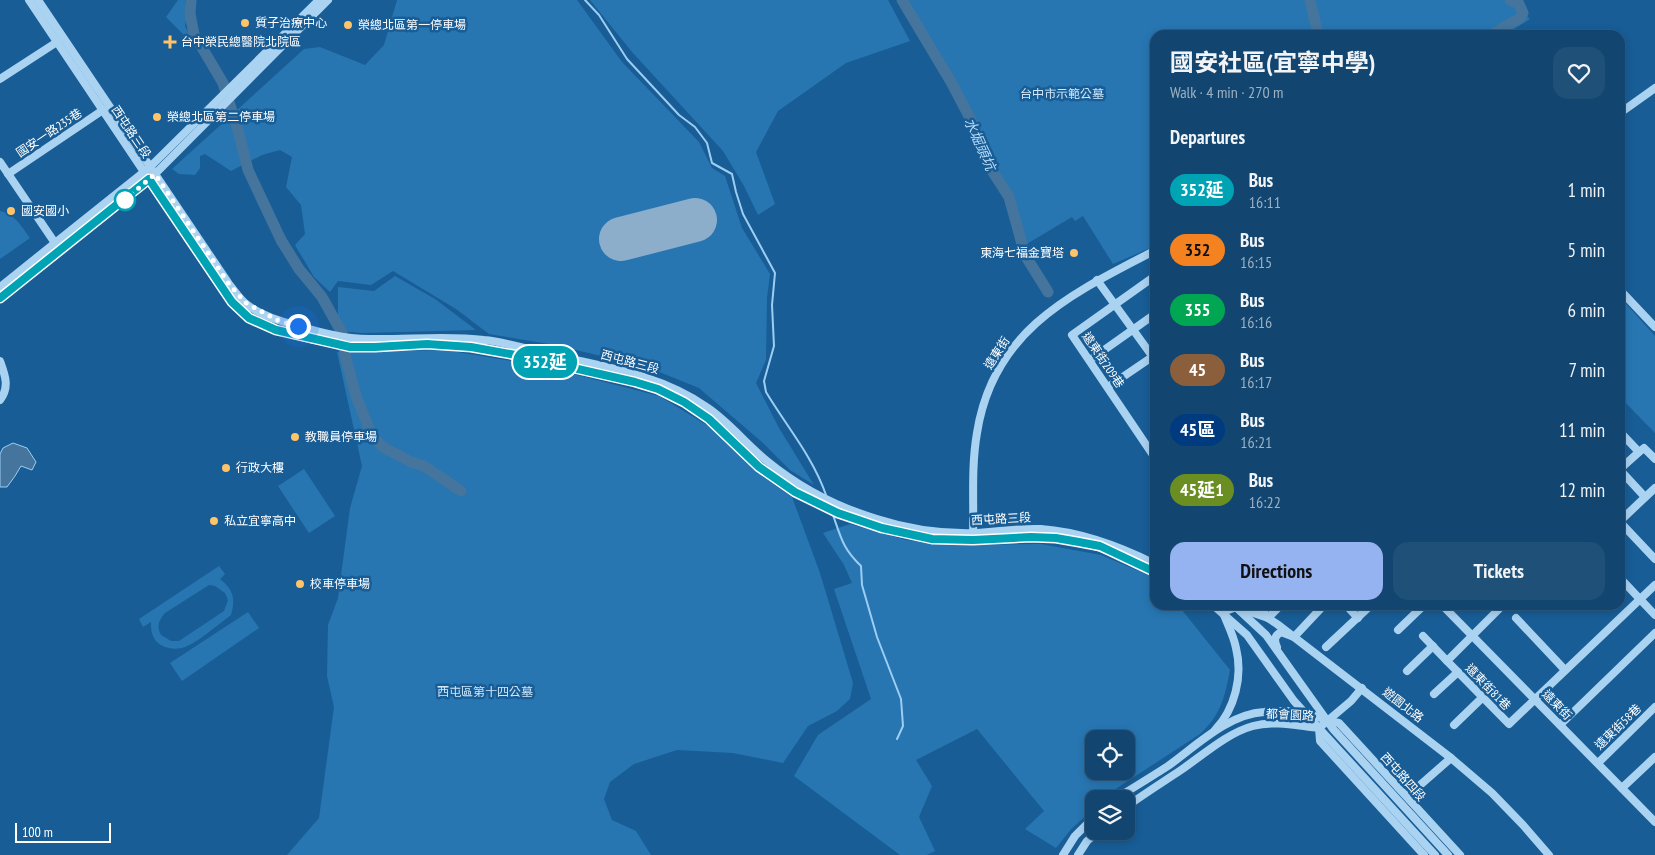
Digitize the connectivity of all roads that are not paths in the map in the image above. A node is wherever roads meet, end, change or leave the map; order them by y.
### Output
1 (29, 0) edge
2 (38, 0) edge
3 (319, 0) edge
4 (328, 0) edge
5 (57, 42) junction
6 (0, 80) edge
7 (1655, 88) edge
8 (231, 91) junction
9 (1625, 109) edge
10 (103, 110) junction
11 (0, 162) edge
12 (150, 173) junction
13 (8, 174) junction
14 (57, 247) junction
15 (1150, 253) edge
16 (1097, 280) junction
17 (1150, 280) edge
18 (0, 287) edge
19 (1625, 295) edge
20 (0, 298) edge
21 (1115, 305) junction
22 (1150, 317) edge
23 (1655, 327) edge
24 (1133, 329) junction
25 (1150, 352) edge
26 (1090, 360) junction
27 (1150, 360) edge
28 (0, 361) edge
29 (1108, 387) junction
30 (0, 400) edge
31 (1625, 437) edge
32 (1150, 450) edge
33 (1639, 452) junction
34 (1655, 459) edge
35 (1625, 465) edge
36 (1625, 476) edge
37 (1655, 488) edge
38 (1645, 498) junction
39 (1625, 517) edge
40 (1625, 527) edge
41 (973, 536) junction
42 (1655, 559) edge
43 (1150, 562) edge
44 (1150, 570) edge
45 (1625, 583) edge
46 (1655, 585) edge
47 (1640, 599) junction
48 (1220, 610) edge
49 (1227, 610) edge
50 (1239, 610) edge
51 (1245, 610) edge
52 (1262, 610) edge
53 (1276, 610) edge
54 (1319, 610) edge
55 (1351, 610) edge
56 (1366, 610) edge
57 (1419, 610) edge
58 (1447, 610) edge
59 (1498, 610) edge
60 (1223, 612) junction
61 (1655, 615) edge
62 (1268, 618) junction
63 (1358, 618) junction
64 (1516, 618) dead end
65 (1398, 630) dead end
66 (1472, 635) junction
67 (1423, 636) dead end
68 (1294, 637) junction
69 (1653, 639) edge
70 (1433, 646) junction
71 (1326, 647) dead end
72 (1281, 658) junction
73 (1447, 660) junction
74 (1565, 670) junction
75 (1407, 671) dead end
76 (1458, 672) junction
77 (1362, 688) junction
78 (1434, 694) dead end
79 (1483, 698) junction
80 (1535, 699) junction
81 (1655, 707) edge
82 (1304, 712) junction
83 (1327, 722) junction
84 (1454, 725) dead end
85 (1560, 725) junction
86 (1319, 728) junction
87 (1206, 738) junction
88 (1655, 757) edge
89 (1452, 758) junction
90 (1598, 763) junction
91 (1622, 788) junction
92 (1130, 790) edge
93 (1410, 794) dead end
94 (1135, 801) edge
95 (1655, 822) edge
96 (1085, 826) edge
97 (1088, 840) edge
98 (1063, 855) edge
99 (1078, 855) edge
100 (1424, 855) edge
101 (1435, 855) edge
102 (1448, 855) edge
103 (1460, 855) edge
104 (1549, 855) edge

1 - 5 street, 西屯路三段
2 - 12 street, 西屯路三段
3 - 8 street
4 - 8 street
5 - 6 street
5 - 10 street, 西屯路三段
7 - 9 street
8 - 12 street
10 - 12 street, 西屯路三段
10 - 13 street, 國安一路235巷
11 - 13 street
12 - 14 street
12 - 41 street, 西屯路三段
12 - 41 street, 西屯路三段
13 - 14 street
14 - 18 street
14 - 20 street
15 - 16 street, 遠東街
16 - 21 street
16 - 41 street, 遠東街
17 - 21 street, 遠東街209巷
19 - 23 street
21 - 24 street
21 - 26 street, 遠東街209巷
22 - 24 street
24 - 25 street
24 - 26 street
26 - 29 street, 遠東街209巷
27 - 29 street
28 - 30 street
29 - 32 street, 遠東街209巷
31 - 33 street
33 - 34 street
33 - 35 street
36 - 38 street
37 - 38 street
38 - 39 street
40 - 42 street
41 - 43 street, 西屯路三段
41 - 44 street, 西屯路三段
45 - 47 street
46 - 47 street
47 - 61 street
47 - 74 street
48 - 60 street
49 - 60 street
50 - 72 street, 西屯路四段
51 - 62 street, 遊園北路
52 - 62 street
53 - 62 street
54 - 68 street
55 - 63 street
56 - 63 street
57 - 65 street
58 - 66 street, 遠東街
59 - 66 street, 遠東街81巷
60 - 82 street
60 - 87 street
62 - 68 street, 遊園北路
63 - 71 street
64 - 74 street
66 - 73 street, 遠東街81巷
66 - 80 street, 遠東街
67 - 70 street, 遠東街81巷
68 - 72 street
68 - 77 street, 遊園北路
69 - 85 street
70 - 73 street, 遠東街81巷
70 - 75 street
72 - 83 street, 西屯路四段
73 - 76 street, 遠東街81巷
74 - 80 street
76 - 78 street
76 - 79 street, 遠東街81巷
77 - 83 street
77 - 89 street, 遊園北路
79 - 80 street, 遠東街81巷
79 - 84 street
80 - 85 street, 遠東街
81 - 90 street, 遠東街58巷
82 - 83 street, 都會園路
82 - 86 street
82 - 87 street, 都會園路
83 - 86 street, 都會園路
83 - 102 street, 西屯路四段
83 - 103 street, 西屯路四段
85 - 90 street, 遠東街
86 - 94 street, 都會園路
86 - 100 street
86 - 101 street
87 - 92 street, 都會園路
88 - 91 street
89 - 93 street
89 - 104 street, 遊園北路
90 - 91 street, 遠東街
91 - 95 street, 遠東街
96 - 98 street
97 - 99 street

